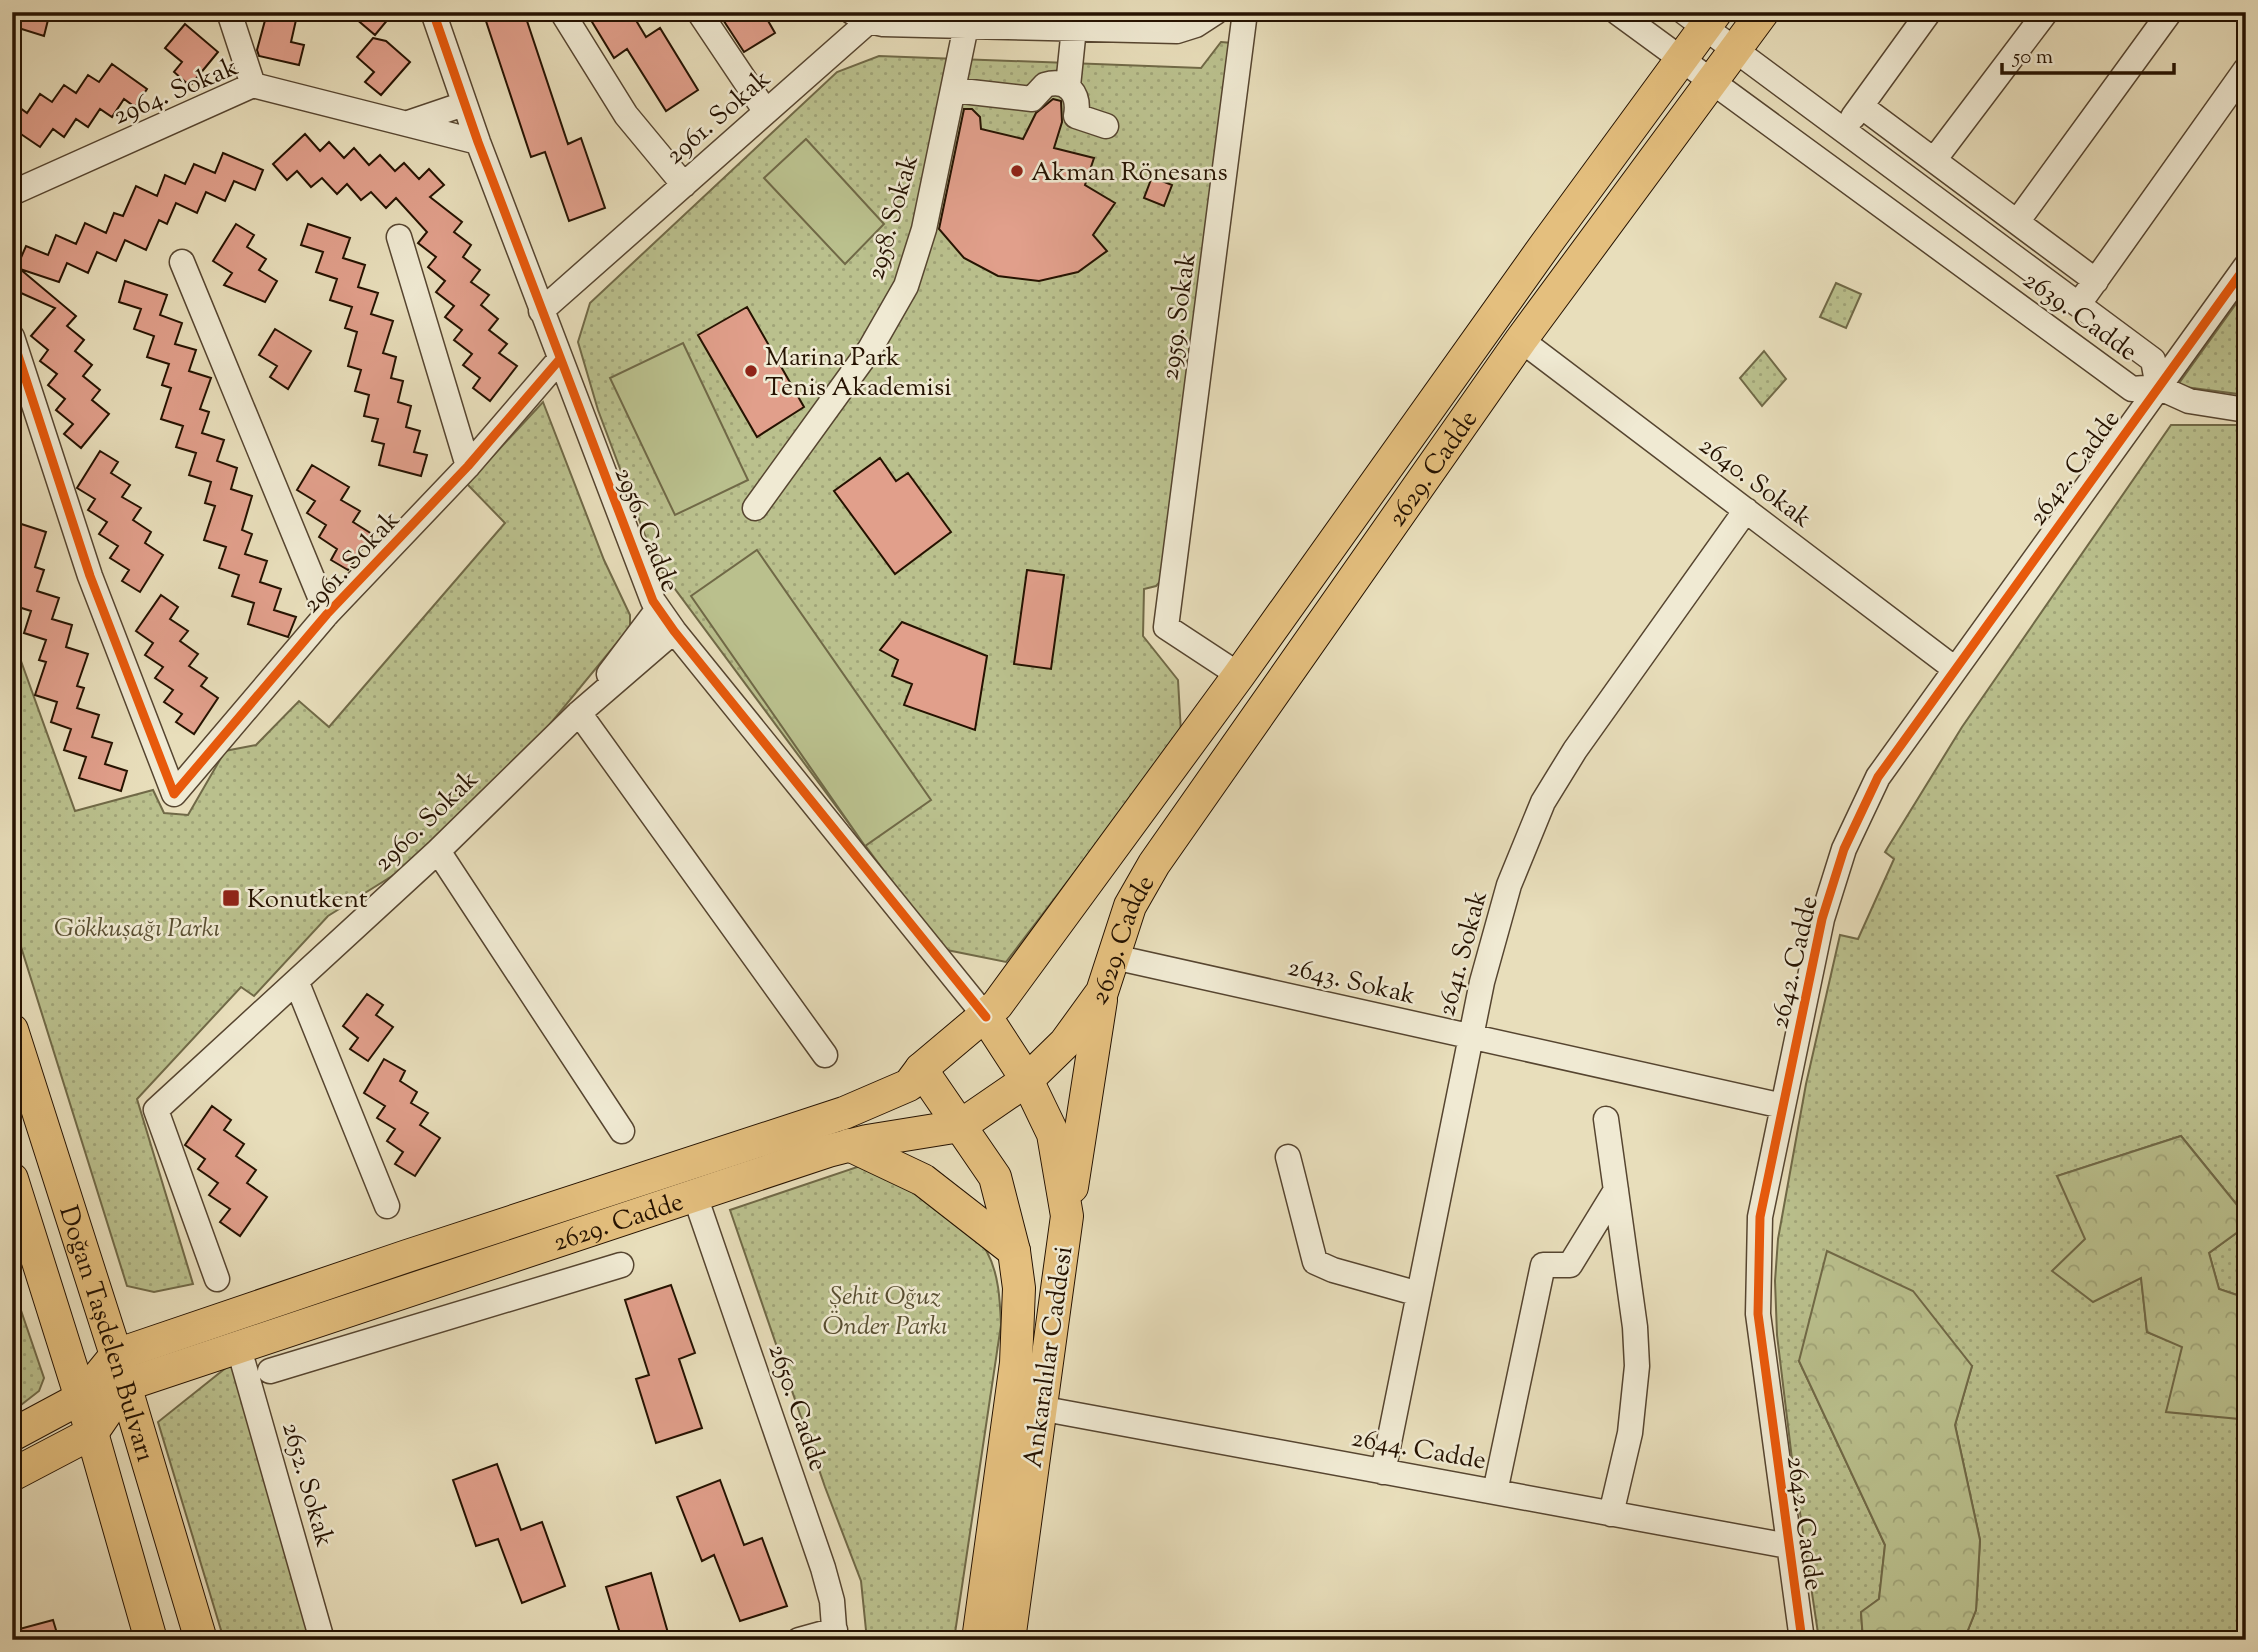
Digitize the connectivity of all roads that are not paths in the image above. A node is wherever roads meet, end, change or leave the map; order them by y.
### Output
1 (229, 12) edge
2 (433, 12) edge
3 (562, 12) edge
4 (699, 12) edge
5 (1216, 12) edge
6 (1245, 12) edge
7 (1617, 12) edge
8 (1763, 12) edge
9 (1929, 12) edge
10 (2046, 12) edge
11 (2170, 12) edge
12 (860, 17) edge
13 (1702, 17) edge
14 (1006, 20) edge
15 (966, 26) junction
16 (1074, 29) junction
17 (1736, 50) junction
18 (1682, 58) junction
19 (2246, 69) edge
20 (1713, 81) junction
21 (253, 85) junction
22 (1068, 86) junction
23 (953, 90) junction
24 (464, 104) junction
25 (1861, 106) junction
26 (766, 112) junction
27 (408, 123) junction
28 (1106, 127) dead end
29 (1844, 129) junction
30 (478, 142) junction
31 (1934, 160) junction
32 (684, 184) junction
33 (12, 194) edge
34 (2017, 222) junction
35 (399, 236) dead end
36 (182, 262) dead end
37 (2246, 266) edge
38 (2096, 281) junction
39 (2078, 305) junction
40 (541, 311) junction
41 (12, 337) edge
42 (1521, 340) junction
43 (560, 359) junction
44 (2158, 387) junction
45 (2246, 410) edge
46 (468, 466) junction
47 (755, 508) dead end
48 (1746, 510) junction
49 (658, 609) junction
50 (327, 614) junction
51 (674, 631) junction
52 (1955, 669) junction
53 (1239, 675) junction
54 (579, 713) junction
55 (438, 851) junction
56 (1114, 957) junction
57 (297, 983) junction
58 (1102, 992) junction
59 (986, 1017) junction
60 (12, 1030) edge
61 (1470, 1037) junction
62 (825, 1055) dead end
63 (921, 1069) junction
64 (1027, 1080) junction
65 (1783, 1106) junction
66 (1606, 1119) dead end
67 (960, 1126) junction
68 (622, 1131) dead end
69 (849, 1145) junction
70 (1288, 1157) dead end
71 (12, 1179) edge
72 (1616, 1190) junction
73 (695, 1196) junction
74 (387, 1206) dead end
75 (1067, 1216) junction
76 (1014, 1251) junction
77 (621, 1265) dead end
78 (460, 1272) junction
79 (217, 1279) dead end
80 (1419, 1294) junction
81 (470, 1310) junction
82 (238, 1345) junction
83 (116, 1355) junction
84 (270, 1371) dead end
85 (125, 1385) junction
86 (81, 1398) junction
87 (1039, 1408) junction
88 (92, 1433) junction
89 (12, 1435) edge
90 (1384, 1472) junction
91 (12, 1475) edge
92 (1495, 1492) junction
93 (1611, 1514) junction
94 (1788, 1546) junction
95 (835, 1635) edge
96 (151, 1640) edge
97 (201, 1640) edge
98 (323, 1640) edge
99 (799, 1640) edge
100 (978, 1640) edge
101 (1009, 1640) edge
102 (1802, 1640) edge

1 - 21 street
2 - 24 street, 2956. Cadde
3 - 32 street
4 - 26 street
5 - 16 street
6 - 53 street, 2959. Sokak
7 - 18 street, 2639. Cadde
8 - 17 main road, 2629. Cadde
9 - 25 street
10 - 31 street
11 - 34 street
12 - 15 street
12 - 26 street, 2961. Sokak
13 - 17 street, 2639. Cadde
13 - 18 main road, 2629. Cadde
14 - 15 street
14 - 16 street
15 - 23 street, 2958. Sokak
16 - 22 street
17 - 20 main road, 2629. Cadde
17 - 29 street, 2639. Cadde
18 - 20 street, 2639. Cadde
18 - 53 main road, 2629. Cadde
19 - 38 street
20 - 42 main road, 2629. Cadde
20 - 44 street, 2639. Cadde
21 - 27 street, 2964. Sokak
21 - 33 street, 2964. Sokak
22 - 23 street
22 - 28 street
23 - 47 street, 2958. Sokak
24 - 27 street
24 - 30 street, 2956. Cadde
25 - 29 street
25 - 31 street
26 - 32 street, 2961. Sokak
27 - 30 street, 2964. Sokak
29 - 39 street, 2639. Cadde
30 - 40 street, 2956. Cadde
31 - 34 street
32 - 40 street, 2961. Sokak
34 - 38 street
35 - 46 street
36 - 50 street
37 - 44 street, 2642. Cadde
38 - 39 street
39 - 44 street, 2639. Cadde
40 - 43 street, 2956. Cadde
41 - 50 street, 2961. Sokak
42 - 48 street, 2640. Sokak
42 - 56 main road, 2629. Cadde
43 - 46 street, 2961. Sokak
43 - 49 street, 2956. Cadde
44 - 45 street
44 - 52 street, 2642. Cadde
46 - 50 street, 2961. Sokak
48 - 52 street, 2640. Sokak
48 - 61 street, 2641. Sokak
49 - 51 street, 2956. Cadde
49 - 54 street, 2960. Sokak
51 - 54 street, 2960. Sokak
51 - 59 street, 2956. Cadde
52 - 65 street, 2642. Cadde
53 - 59 main road, 2629. Cadde
54 - 55 street, 2960. Sokak
54 - 62 street
55 - 57 street, 2960. Sokak
55 - 68 street
56 - 58 main road, 2629. Cadde
56 - 61 street, 2643. Sokak
57 - 74 street
57 - 79 street, 2960. Sokak
58 - 64 main road, 2629. Cadde
58 - 75 main road
59 - 63 main road, 2629. Cadde
59 - 64 main road, Ankaralılar Caddesi
60 - 83 main road, Doğan Taşdelen Bulvarı
61 - 65 street, 2643. Sokak
61 - 80 street, 2641. Sokak
63 - 67 main road, Ankaralılar Caddesi
63 - 83 main road, 2629. Cadde
64 - 67 main road, 2629. Cadde
64 - 75 main road, Ankaralılar Caddesi
65 - 94 street, 2642. Cadde
66 - 72 street
67 - 69 main road, 2629. Cadde
67 - 76 main road, Ankaralılar Caddesi
69 - 73 main road, 2629. Cadde
69 - 76 main road
70 - 80 street
71 - 86 main road, Doğan Taşdelen Bulvarı
72 - 92 street
72 - 93 street
73 - 78 main road, 2629. Cadde
73 - 95 street, 2650. Cadde
75 - 87 main road, Ankaralılar Caddesi
76 - 100 main road, Ankaralılar Caddesi
77 - 81 street
78 - 81 street
78 - 82 main road, 2629. Cadde
80 - 90 street, 2641. Sokak
81 - 84 street
82 - 85 main road, 2629. Cadde
82 - 98 street, 2652. Sokak
83 - 85 main road, Doğan Taşdelen Bulvarı
83 - 86 main road
85 - 88 main road
85 - 97 main road, Doğan Taşdelen Bulvarı
86 - 88 main road, Doğan Taşdelen Bulvarı
86 - 89 main road
87 - 90 street, 2644. Cadde
87 - 101 main road, Ankaralılar Caddesi
88 - 91 main road
88 - 96 main road, Doğan Taşdelen Bulvarı
90 - 92 street, 2644. Cadde
92 - 93 street, 2644. Cadde
93 - 94 street, 2644. Cadde
94 - 102 street, 2642. Cadde
95 - 99 street

